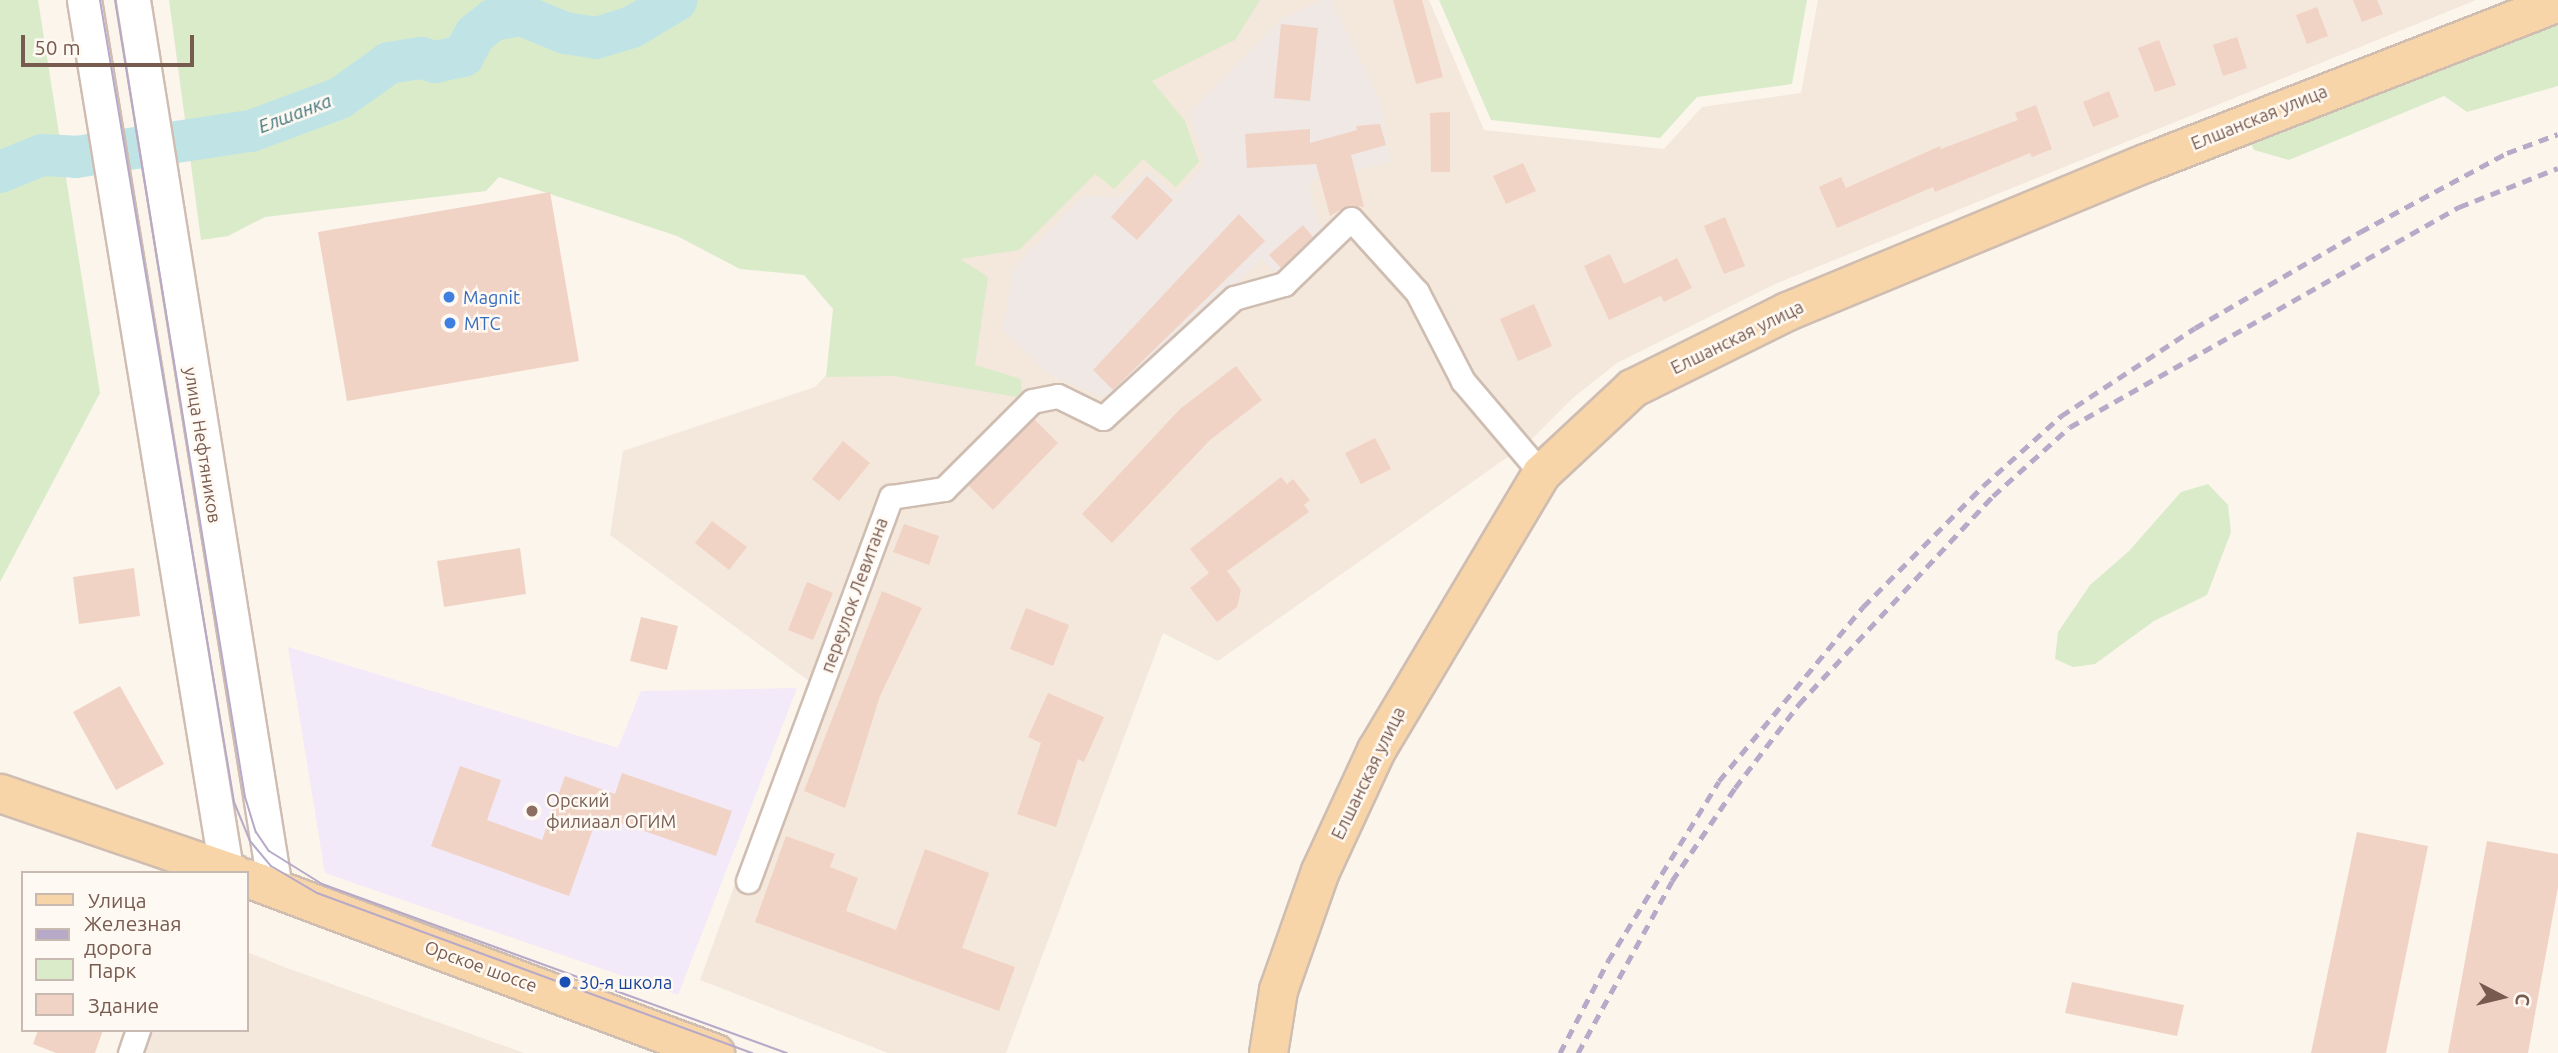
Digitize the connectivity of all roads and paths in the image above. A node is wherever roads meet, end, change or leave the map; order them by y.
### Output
1 (84, 0) edge
2 (132, 0) edge
3 (2558, 2) edge
4 (1541, 473) junction
5 (0, 793) edge
6 (221, 871) edge
7 (228, 871) edge
8 (229, 871) edge
9 (248, 881) edge
10 (748, 881) dead end
11 (137, 1032) edge
12 (130, 1053) edge
13 (715, 1053) edge
14 (1268, 1053) edge

1 - 7 main road
2 - 8 main road, улица Нефтяников
3 - 4 main road, Елшанская улица
4 - 10 street, переулок Левитана
4 - 14 main road, Елшанская улица
5 - 6 main road, Орское шоссе
9 - 13 main road, Орское шоссе
11 - 12 street

